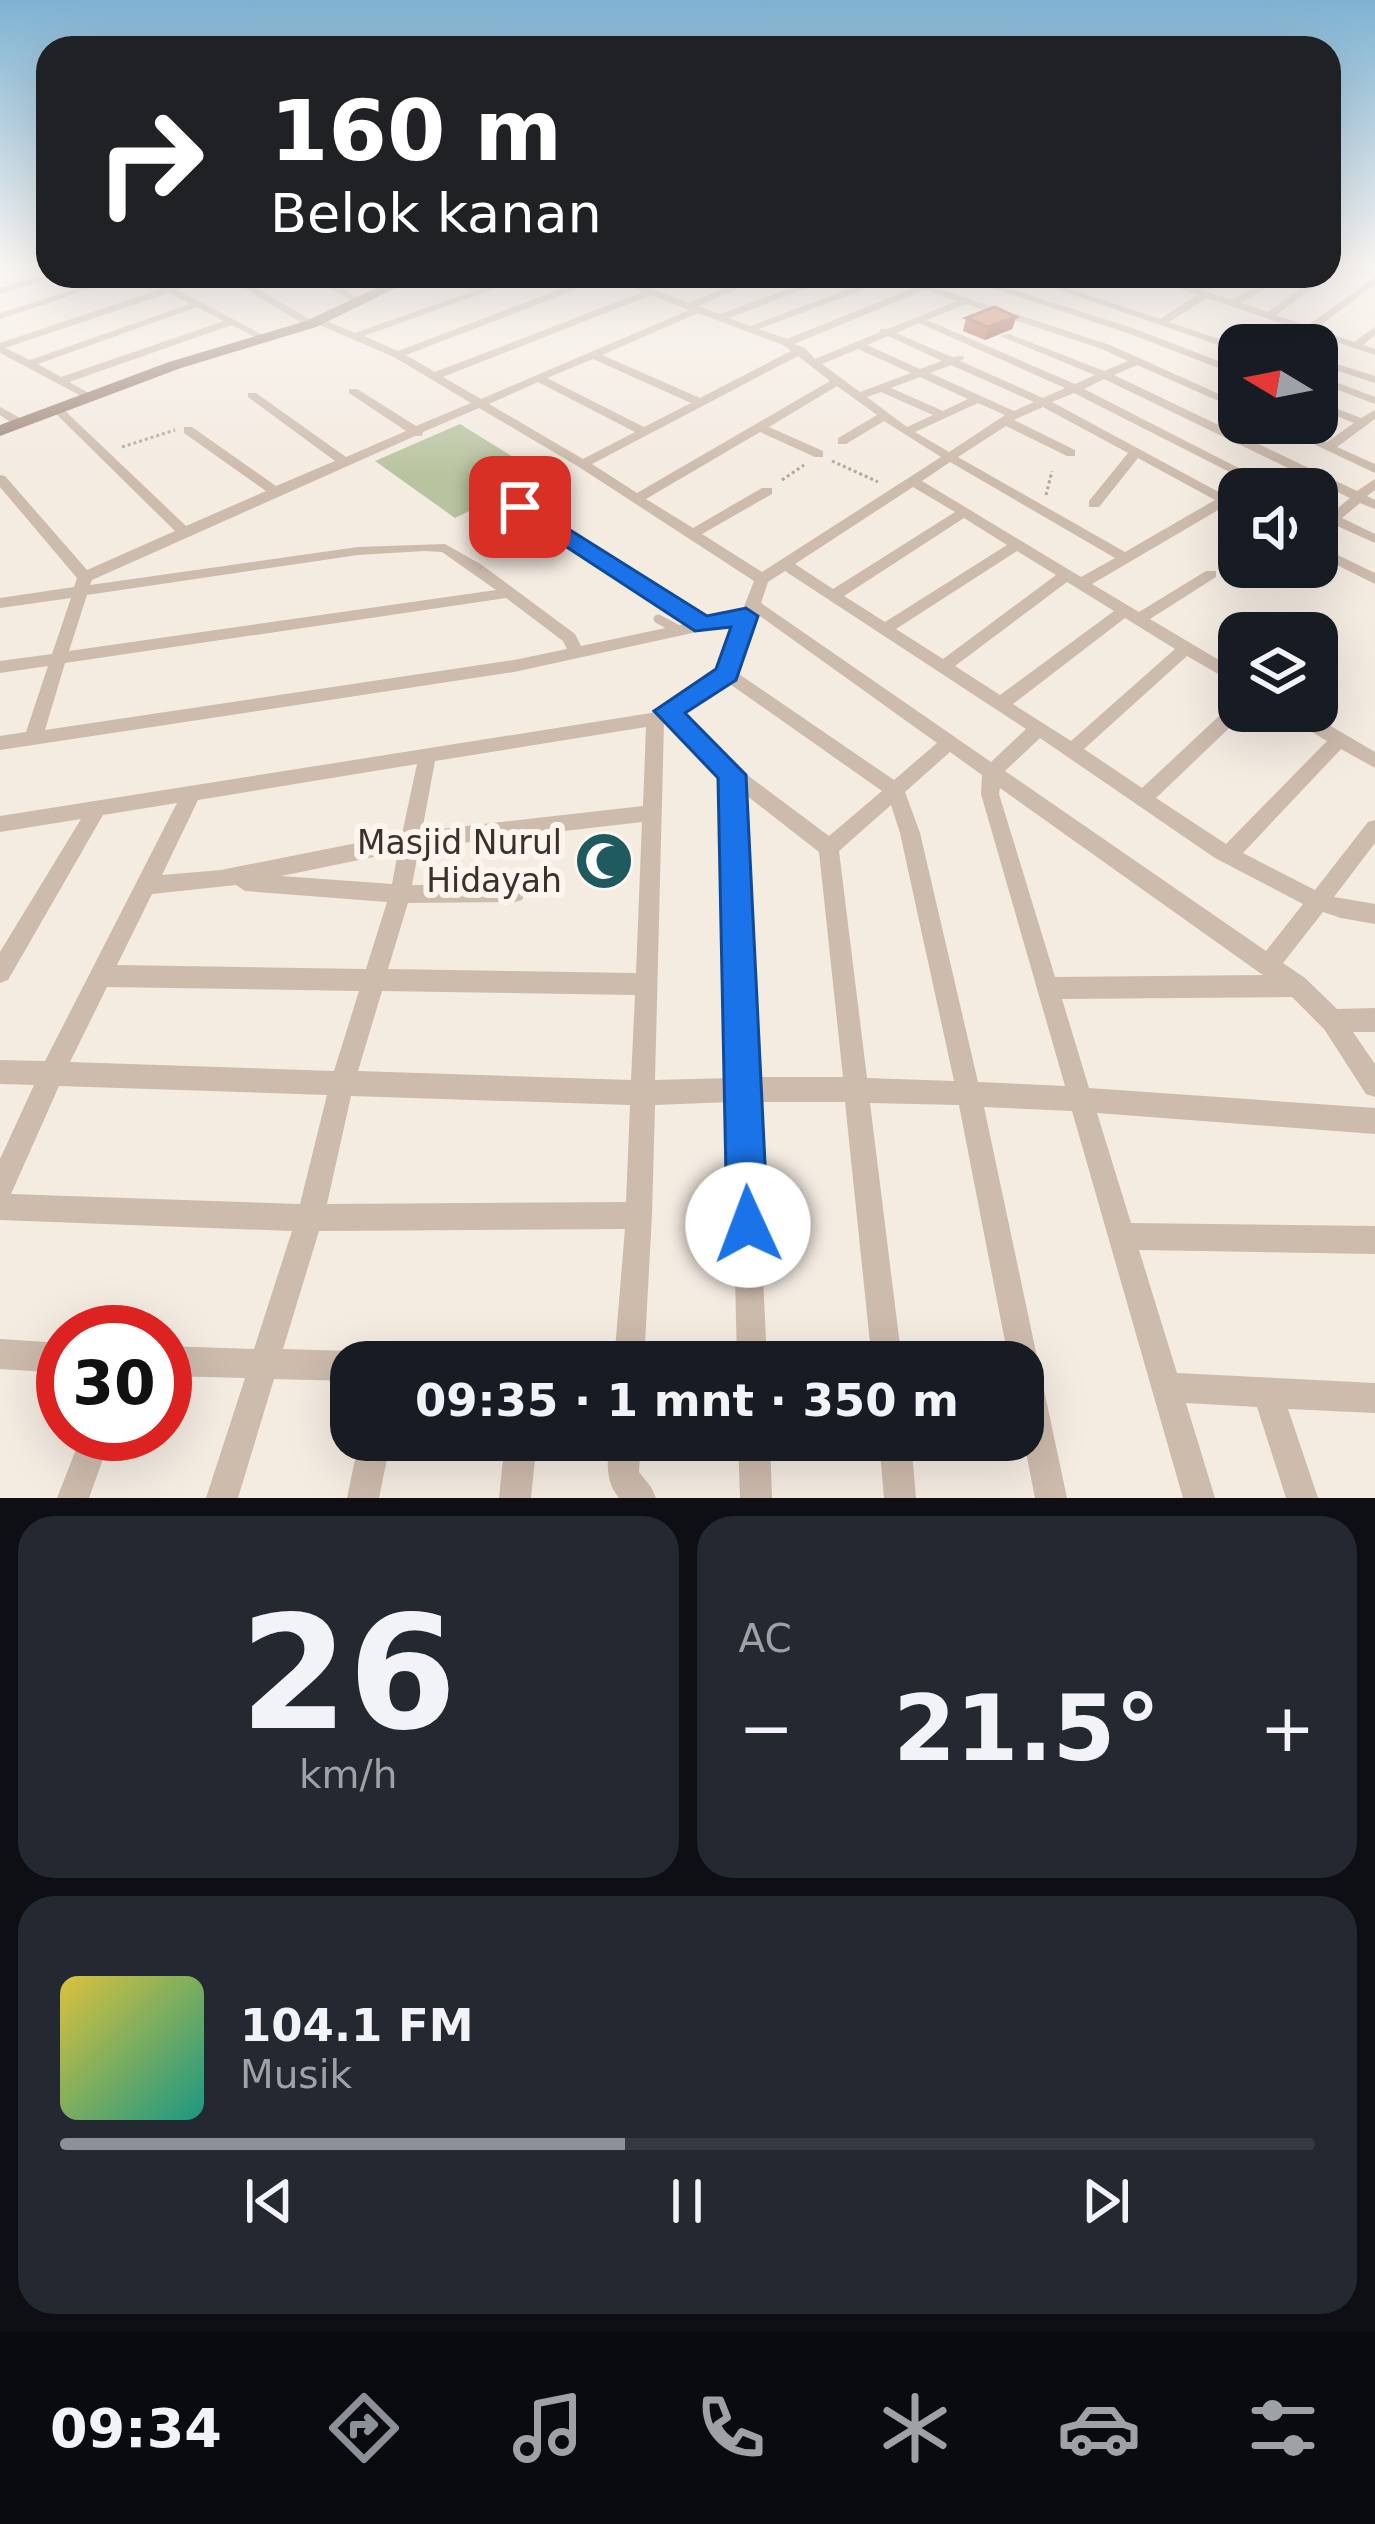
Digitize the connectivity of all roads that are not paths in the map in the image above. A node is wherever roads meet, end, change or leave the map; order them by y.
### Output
1 (36, 335) edge
2 (111, 335) edge
3 (195, 335) edge
4 (258, 335) edge
5 (274, 335) edge
6 (360, 335) edge
7 (450, 335) edge
8 (543, 335) edge
9 (633, 335) edge
10 (769, 335) edge
11 (807, 335) edge
12 (876, 335) edge
13 (893, 335) edge
14 (953, 335) edge
15 (1073, 335) edge
16 (1133, 335) edge
17 (1142, 335) edge
18 (1369, 335) edge
19 (1005, 336) joint
20 (264, 338) junction
21 (1338, 340) edge
22 (787, 343) junction
23 (1338, 343) edge
24 (856, 344) junction
25 (1354, 346) junction
26 (1106, 347) junction
27 (0, 348) edge
28 (982, 348) junction
29 (801, 350) junction
30 (398, 355) junction
31 (594, 355) junction
32 (1375, 355) edge
33 (952, 361) junction
34 (817, 362) junction
35 (1135, 362) junction
36 (29, 364) junction
37 (1218, 365) edge
38 (1338, 368) edge
39 (921, 374) junction
40 (1104, 375) junction
41 (432, 377) junction
42 (540, 379) junction
43 (1375, 380) edge
44 (61, 381) junction
45 (838, 381) junction
46 (1338, 386) edge
47 (882, 388) junction
48 (1074, 388) junction
49 (353, 391) dead end
50 (252, 395) dead end
51 (87, 396) junction
52 (857, 397) junction
53 (1218, 398) edge
54 (977, 399) junction
55 (1375, 400) edge
56 (1041, 401) junction
57 (701, 403) junction
58 (477, 404) junction
59 (56, 408) junction
60 (0, 410) edge
61 (1338, 412) edge
62 (1375, 413) edge
63 (943, 415) junction
64 (884, 416) junction
65 (1011, 418) junction
66 (1362, 422) junction
67 (20, 423) junction
68 (760, 427) junction
69 (188, 430) road end
70 (0, 431) edge
71 (644, 432) junction
72 (906, 432) junction
73 (418, 433) junction
74 (842, 441) dead end
75 (1322, 444) edge
76 (1329, 447) junction
77 (1136, 452) junction
78 (1071, 453) dead end
79 (819, 454) road end
80 (948, 459) junction
81 (345, 462) junction
82 (583, 464) junction
83 (1232, 468) edge
84 (1375, 469) edge
85 (0, 479) edge
86 (1375, 483) edge
87 (903, 485) junction
88 (273, 490) junction
89 (766, 491) road end
90 (1218, 496) edge
91 (1358, 497) junction
92 (638, 499) junction
93 (1094, 504) dead end
94 (1375, 505) edge
95 (520, 507) road end
96 (1218, 511) edge
97 (963, 513) junction
98 (1338, 518) edge
99 (1338, 521) edge
100 (183, 532) junction
101 (693, 534) junction
102 (1375, 538) edge
103 (1017, 545) junction
104 (1124, 557) junction
105 (1338, 559) edge
106 (786, 565) junction
107 (1211, 574) dead end
108 (761, 579) junction
109 (1375, 579) edge
110 (1072, 580) junction
111 (82, 585) junction
112 (507, 593) junction
113 (833, 596) junction
114 (0, 603) edge
115 (748, 609) junction
116 (1131, 615) junction
117 (658, 619) dead end
118 (704, 625) junction
119 (885, 629) junction
120 (679, 630) junction
121 (1186, 648) junction
122 (577, 651) junction
123 (58, 658) junction
124 (0, 667) edge
125 (944, 667) junction
126 (1218, 667) edge
127 (727, 674) junction
128 (1000, 704) junction
129 (661, 715) junction
130 (1218, 728) edge
131 (1038, 729) junction
132 (1326, 732) edge
133 (33, 738) junction
134 (1340, 740) junction
135 (950, 742) junction
136 (0, 743) edge
137 (1072, 750) junction
138 (1373, 757) edge
139 (427, 758) junction
140 (992, 772) junction
141 (732, 775) junction
142 (895, 790) junction
143 (191, 795) junction
144 (1144, 798) junction
145 (98, 807) junction
146 (654, 812) junction
147 (0, 824) edge
148 (1373, 835) edge
149 (410, 841) junction
150 (829, 848) junction
151 (1230, 853) junction
152 (221, 879) junction
153 (147, 885) junction
154 (515, 893) dead end
155 (400, 894) junction
156 (1317, 902) junction
157 (1375, 914) edge
158 (1268, 966) junction
159 (0, 972) edge
160 (101, 976) junction
161 (372, 983) junction
162 (647, 984) junction
163 (1298, 986) junction
164 (1048, 988) junction
165 (1375, 1020) edge
166 (1332, 1021) junction
167 (0, 1072) edge
168 (52, 1073) junction
169 (1375, 1084) edge
170 (340, 1086) junction
171 (744, 1088) junction
172 (860, 1091) junction
173 (644, 1094) junction
174 (970, 1095) junction
175 (1081, 1099) junction
176 (1375, 1121) edge
177 (0, 1189) edge
178 (0, 1207) edge
179 (639, 1215) junction
180 (310, 1218) junction
181 (1122, 1237) junction
182 (1375, 1240) edge
183 (630, 1341) edge
184 (751, 1341) edge
185 (885, 1341) edge
186 (0, 1354) edge
187 (36, 1356) edge
188 (192, 1362) edge
189 (262, 1363) junction
190 (330, 1365) edge
191 (1166, 1387) junction
192 (1268, 1395) junction
193 (1375, 1398) edge
194 (88, 1461) edge
195 (371, 1461) edge
196 (519, 1461) edge
197 (624, 1461) edge
198 (755, 1461) edge
199 (897, 1461) edge
200 (74, 1498) edge
201 (222, 1498) edge
202 (364, 1498) edge
203 (515, 1498) edge
204 (640, 1498) edge
205 (756, 1498) edge
206 (901, 1498) edge
207 (1052, 1498) edge
208 (1199, 1498) edge
209 (1302, 1498) edge

1 - 27 street
2 - 36 street
3 - 44 street
4 - 20 street
5 - 20 street
6 - 30 street
7 - 30 street
8 - 41 street
9 - 31 street
10 - 22 street
11 - 22 street
12 - 24 street
13 - 33 street
14 - 28 street
15 - 26 street
16 - 26 street
17 - 37 street
18 - 25 street
19 - 28 street
19 - 40 street
20 - 51 street
21 - 25 street
22 - 29 street
23 - 32 street
24 - 34 street
24 - 39 street
25 - 32 street
26 - 35 street
27 - 36 street
28 - 33 street
28 - 48 street
29 - 34 street
29 - 57 street
30 - 41 street
31 - 42 street
31 - 57 street
33 - 39 street
33 - 56 street
34 - 45 street
35 - 40 street
35 - 53 street
36 - 44 street
38 - 43 street
39 - 47 street
39 - 54 street
40 - 48 street
40 - 91 street
41 - 58 street
42 - 58 street
42 - 71 street
44 - 51 street
45 - 52 street
45 - 68 street
46 - 55 street
47 - 52 street
47 - 63 street
48 - 56 street
48 - 83 street
49 - 73 street
50 - 81 street
51 - 59 street
52 - 64 street
54 - 63 street
54 - 65 street
56 - 65 street
56 - 77 street
57 - 71 street
58 - 73 street
58 - 82 street
59 - 67 street
59 - 100 street
60 - 67 street
61 - 66 street
62 - 66 street
63 - 72 street
64 - 72 street
64 - 74 street
65 - 78 street
65 - 80 street
66 - 76 street
67 - 70 street
68 - 79 street
68 - 92 street
69 - 88 street
71 - 82 street
72 - 80 street
73 - 81 street
75 - 76 street
76 - 84 street
77 - 90 street
77 - 93 street
80 - 87 street
80 - 104 street
81 - 88 street
82 - 92 street
85 - 111 street
86 - 91 street
87 - 97 street
87 - 106 street
88 - 100 street
89 - 101 street
91 - 94 street
91 - 98 street
92 - 101 street
95 - 118 street
96 - 104 street
97 - 103 street
97 - 113 street
99 - 102 street
100 - 111 street
101 - 108 street
103 - 110 street
103 - 119 street
104 - 110 street
105 - 109 street
106 - 108 street
106 - 113 street
107 - 116 street
108 - 115 street
110 - 116 street
110 - 125 street
111 - 112 street
111 - 114 street
111 - 123 street
112 - 122 street
112 - 123 street
113 - 119 street
115 - 118 street
115 - 127 street
115 - 135 street
116 - 121 street
116 - 128 street
117 - 120 lane
118 - 120 street
119 - 125 street
120 - 122 street
121 - 126 street
121 - 137 street
122 - 133 street
123 - 124 street
123 - 133 street
125 - 128 street
127 - 129 street
127 - 142 street
128 - 131 street
129 - 139 street
129 - 141 street
129 - 146 street
130 - 144 street
131 - 137 street
131 - 140 street
132 - 134 street
133 - 136 street
134 - 138 street
134 - 151 street
135 - 140 street
135 - 142 street
137 - 144 street
139 - 143 street
139 - 149 street
140 - 158 street
140 - 164 street
141 - 150 street
141 - 171 street
142 - 150 street
142 - 174 street
143 - 145 street
143 - 153 street
144 - 151 street
145 - 147 street
145 - 159 street
146 - 149 street
146 - 162 street
148 - 156 street
149 - 152 street
149 - 155 street
150 - 172 street
151 - 156 street
152 - 153 street
152 - 155 street
153 - 160 street
154 - 155 street
155 - 161 street
156 - 157 street
156 - 158 street
158 - 163 street
160 - 161 street
160 - 168 street
161 - 162 street
161 - 170 street
162 - 173 street
163 - 164 street
163 - 166 street
164 - 175 street
165 - 166 street
166 - 169 street
167 - 168 street
168 - 170 street
168 - 177 street
170 - 173 street
170 - 180 street
171 - 172 street
171 - 173 street
171 - 184 street
172 - 174 street
172 - 185 street
173 - 179 street
174 - 175 street
174 - 207 street
175 - 176 street
175 - 181 street
178 - 180 street
179 - 180 street
179 - 183 street
180 - 189 street
181 - 182 street
181 - 191 street
186 - 187 street
188 - 189 street
189 - 190 street
189 - 201 street
191 - 192 street
191 - 208 street
192 - 193 street
192 - 209 street
194 - 200 street
195 - 202 street
196 - 203 street
197 - 204 street
198 - 205 street
199 - 206 street

